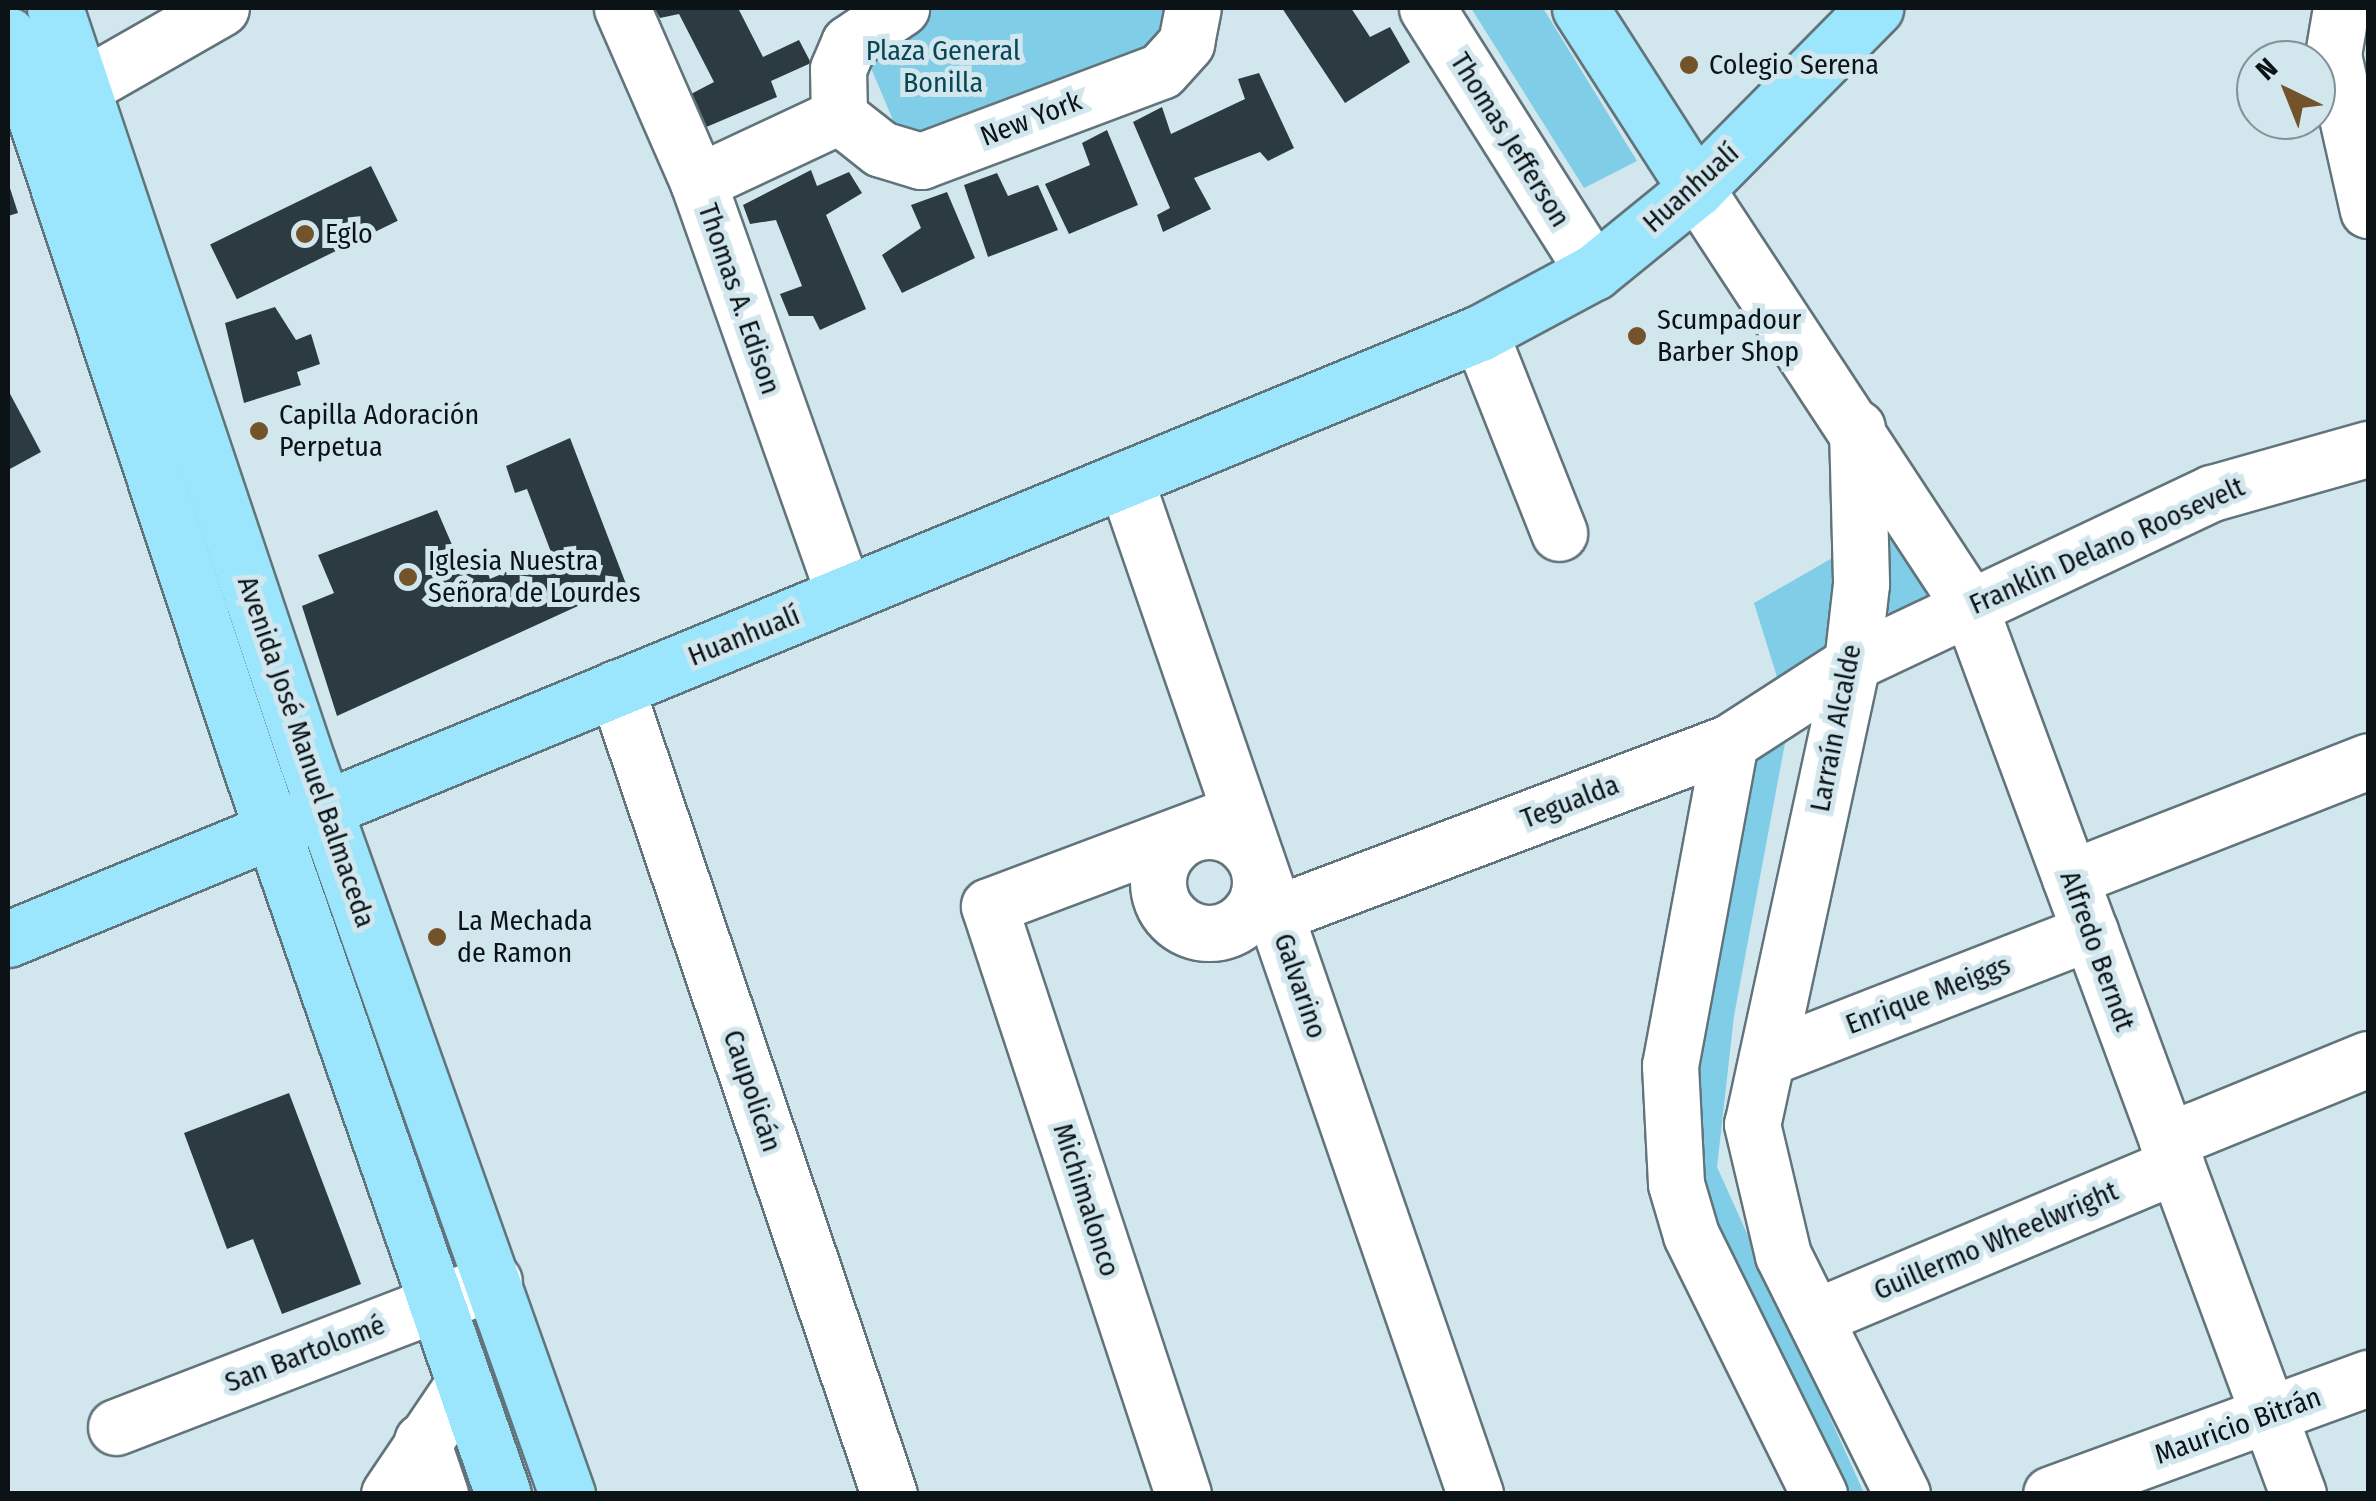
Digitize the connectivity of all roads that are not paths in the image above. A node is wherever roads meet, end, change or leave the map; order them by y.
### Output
1 (55, 8) edge
2 (220, 8) edge
3 (622, 8) edge
4 (901, 8) edge
5 (1193, 8) edge
6 (1427, 8) edge
7 (1580, 8) edge
8 (1875, 8) edge
9 (2341, 8) edge
10 (8, 35) edge
11 (82, 88) junction
12 (839, 116) junction
13 (2360, 146) edge
14 (698, 182) junction
15 (1696, 189) junction
16 (2368, 210) edge
17 (1594, 272) junction
18 (1480, 333) junction
19 (1858, 428) junction
20 (2368, 449) edge
21 (1125, 479) junction
22 (1558, 533) dead end
23 (844, 595) junction
24 (1969, 606) junction
25 (1852, 663) junction
26 (616, 688) junction
27 (1730, 742) junction
28 (2368, 760) edge
29 (324, 812) junction
30 (1215, 821) junction
31 (272, 830) junction
32 (2070, 878) junction
33 (1268, 895) junction
34 (2090, 932) junction
35 (8, 939) edge
36 (1766, 1058) junction
37 (2368, 1059) edge
38 (2172, 1153) junction
39 (494, 1281) junction
40 (436, 1304) junction
41 (1815, 1317) junction
42 (2368, 1378) edge
43 (464, 1382) junction
44 (2268, 1415) junction
45 (116, 1427) dead end
46 (422, 1441) junction
47 (389, 1494) edge
48 (440, 1494) edge
49 (504, 1494) edge
50 (567, 1494) edge
51 (889, 1494) edge
52 (1183, 1494) edge
53 (1475, 1494) edge
54 (1819, 1494) edge
55 (1902, 1494) edge
56 (2050, 1494) edge
57 (2298, 1494) edge

1 - 11 main road, Avenida José Manuel Balmaceda
2 - 11 street
3 - 14 street, Thomas A. Edison
4 - 12 street
5 - 12 street, New York
6 - 17 street, Thomas Jefferson
7 - 15 main road
8 - 15 main road, Huanhualí
9 - 13 street
10 - 31 main road, Avenida José Manuel Balmaceda
11 - 29 main road, Avenida José Manuel Balmaceda
12 - 14 street
13 - 16 street
14 - 23 street, Thomas A. Edison
15 - 17 main road, Huanhualí
15 - 19 street
17 - 18 main road, Huanhualí
18 - 21 main road, Huanhualí
18 - 22 street
19 - 24 street, Alfredo Berndt
19 - 25 street, Larraín Alcalde
20 - 24 street, Franklin Delano Roosevelt
21 - 23 main road, Huanhualí
21 - 30 street
23 - 26 main road, Huanhualí
24 - 25 street, Franklin Delano Roosevelt
24 - 32 street, Alfredo Berndt
25 - 27 street, Tegualda
25 - 36 street, Larraín Alcalde
26 - 29 main road, Huanhualí
26 - 51 street, Caupolicán
27 - 33 street, Tegualda
27 - 54 street
28 - 32 street
29 - 31 main road, Huanhualí
29 - 39 main road, Avenida José Manuel Balmaceda
30 - 33 street
30 - 33 street
30 - 52 street, Michimalonco
31 - 35 main road, Huanhualí
31 - 40 main road, Avenida José Manuel Balmaceda
32 - 34 street, Alfredo Berndt
33 - 53 street, Galvarino
34 - 36 street, Enrique Meiggs
34 - 38 street, Alfredo Berndt
36 - 41 street, Larraín Alcalde
37 - 38 street, Guillermo Wheelwright
38 - 41 street, Guillermo Wheelwright
38 - 44 street, Alfredo Berndt
39 - 40 street, San Bartolomé
39 - 50 main road, Avenida José Manuel Balmaceda
40 - 43 main road, Avenida José Manuel Balmaceda
40 - 45 street, San Bartolomé
41 - 55 street, Larraín Alcalde
42 - 44 street, Mauricio Bitrán
43 - 46 street
43 - 49 main road, Avenida José Manuel Balmaceda
44 - 56 street, Mauricio Bitrán
44 - 57 street, Alfredo Berndt
46 - 47 street
46 - 48 street

